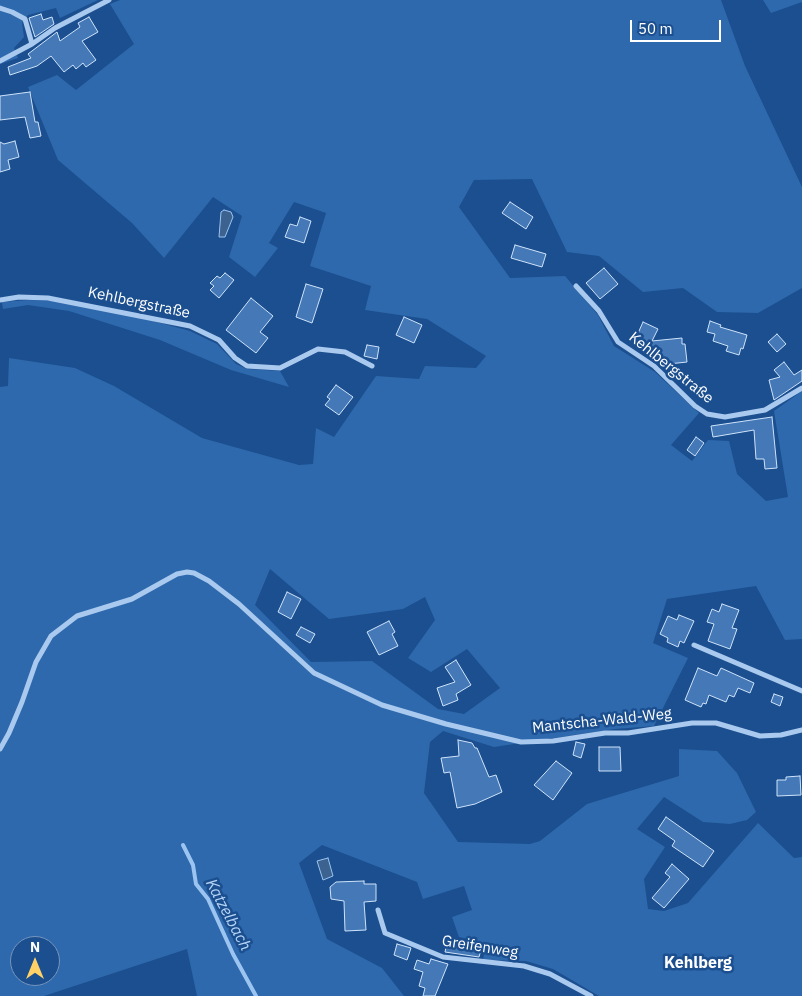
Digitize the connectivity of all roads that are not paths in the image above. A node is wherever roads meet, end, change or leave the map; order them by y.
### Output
1 (109, 0) edge
2 (0, 8) edge
3 (32, 44) junction
4 (0, 61) edge
5 (576, 286) dead end
6 (0, 300) edge
7 (372, 366) dead end
8 (802, 388) edge
9 (694, 645) dead end
10 (802, 691) edge
11 (802, 730) edge
12 (0, 749) edge
13 (378, 910) dead end
14 (591, 996) edge

1 - 3 street
2 - 3 street
3 - 4 street
5 - 8 street, Kehlbergstraße
6 - 7 street, Kehlbergstraße
9 - 10 street
11 - 12 street, Mantscha-Wald-Weg
13 - 14 street, Greifenweg

